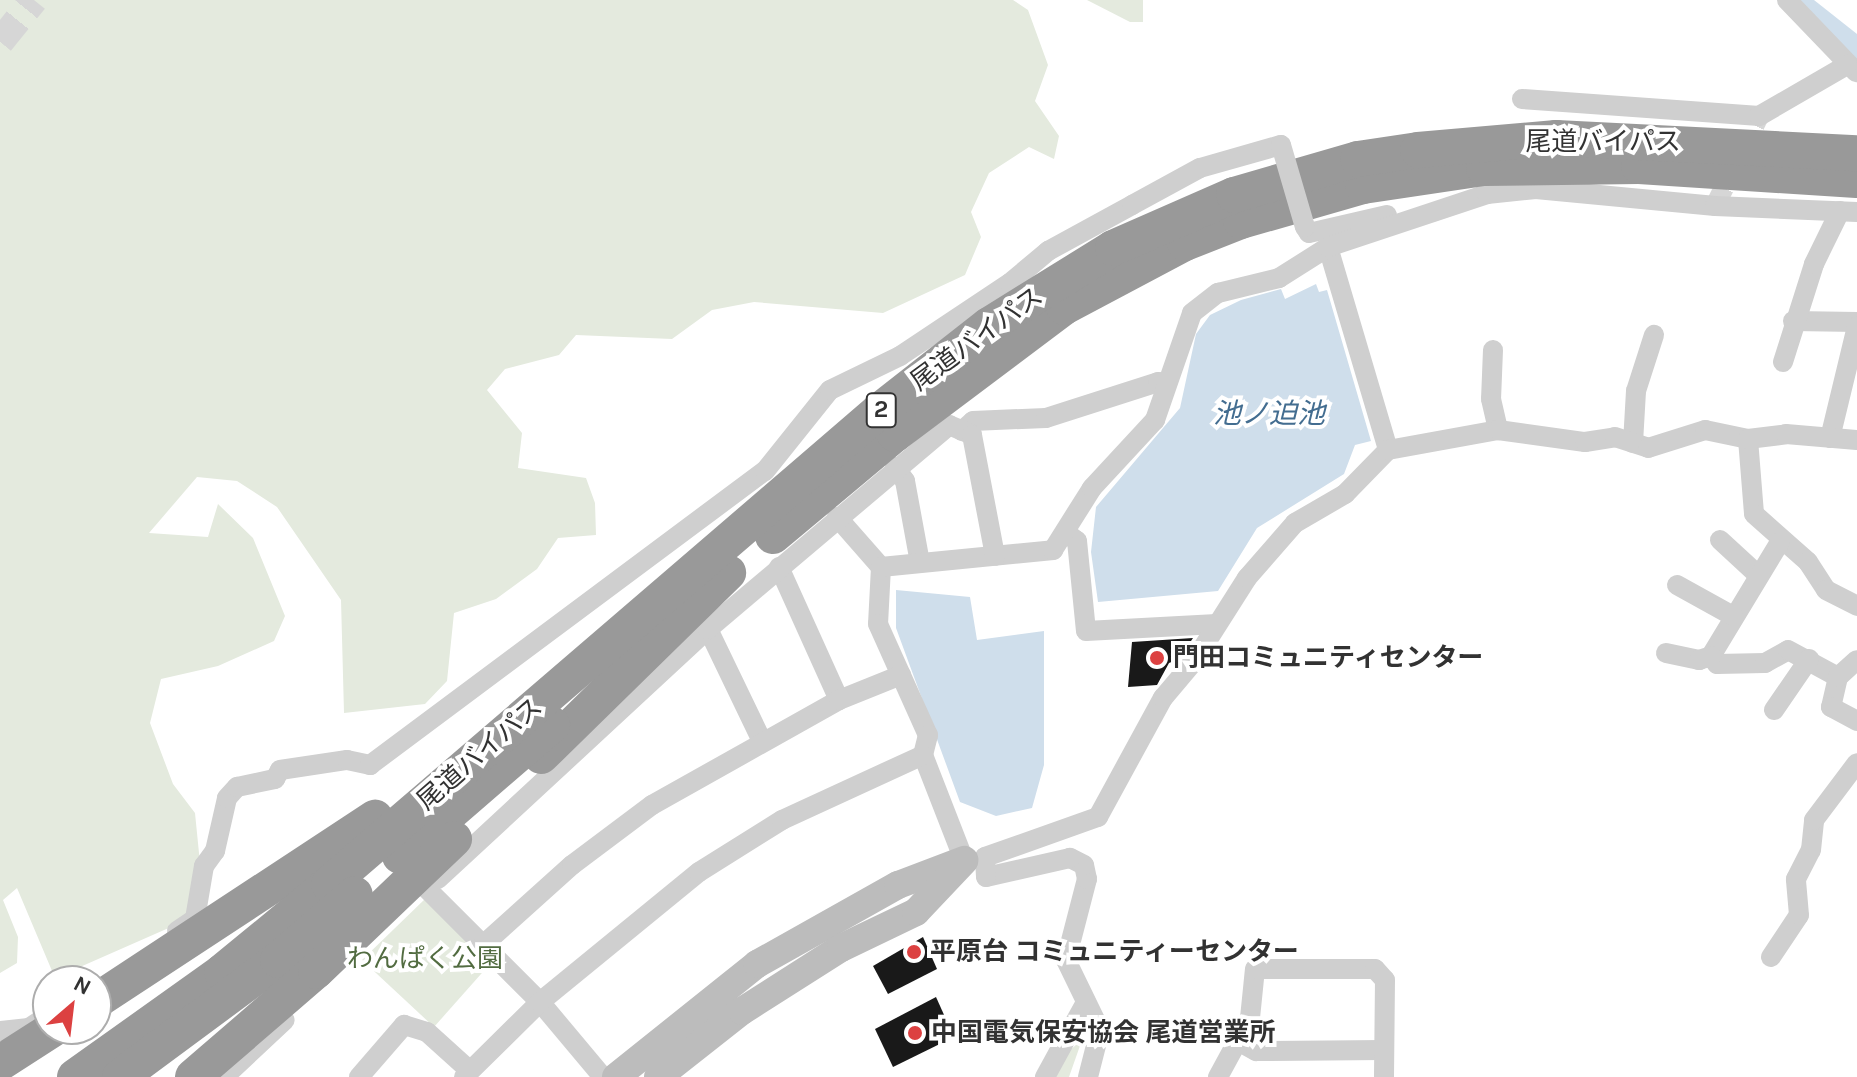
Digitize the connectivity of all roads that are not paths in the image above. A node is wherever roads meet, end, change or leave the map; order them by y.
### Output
1 (1787, 0) edge
2 (1852, 69) edge
3 (1522, 99) dead end
4 (1857, 153) edge
5 (1851, 201) edge
6 (1440, 208) junction
7 (1328, 247) junction
8 (1793, 321) junction
9 (1857, 324) edge
10 (1654, 335) dead end
11 (1493, 350) dead end
12 (1783, 362) dead end
13 (1167, 384) junction
14 (1498, 430) junction
15 (962, 431) junction
16 (1830, 438) junction
17 (1748, 439) junction
18 (1857, 440) edge
19 (1633, 443) junction
20 (1388, 450) junction
21 (895, 467) junction
22 (837, 517) junction
23 (1065, 532) junction
24 (1720, 540) dead end
25 (1780, 542) junction
26 (995, 556) junction
27 (920, 563) junction
28 (779, 567) junction
29 (881, 567) junction
30 (728, 573) junction
31 (1759, 576) junction
32 (1677, 585) dead end
33 (1857, 606) edge
34 (1733, 616) junction
35 (1217, 624) junction
36 (708, 629) junction
37 (1666, 653) dead end
38 (1711, 656) junction
39 (1809, 659) junction
40 (1857, 660) edge
41 (901, 675) junction
42 (1838, 677) junction
43 (557, 689) junction
44 (839, 700) junction
45 (1774, 710) dead end
46 (1857, 721) edge
47 (762, 741) junction
48 (923, 755) junction
49 (1857, 763) edge
50 (964, 860) junction
51 (898, 885) junction
52 (427, 889) junction
53 (916, 912) junction
54 (483, 945) junction
55 (1771, 957) dead end
56 (112, 973) edge
57 (112, 991) edge
58 (540, 1002) junction
59 (1086, 1002) junction
60 (32, 1026) edge
61 (0, 1031) edge
62 (1238, 1041) junction
63 (32, 1042) edge
64 (1384, 1050) junction
65 (0, 1063) edge
66 (467, 1074) edge
67 (75, 1077) edge
68 (120, 1077) edge
69 (193, 1077) edge
70 (224, 1077) edge
71 (359, 1077) edge
72 (603, 1077) edge
73 (616, 1077) edge
74 (658, 1077) edge
75 (1045, 1077) edge
76 (1088, 1077) edge
77 (1218, 1077) edge
78 (1384, 1077) edge

1 - 2 street
2 - 3 street
4 - 43 highway, 尾道バイパス / 2
5 - 6 street
5 - 8 street
5 - 30 highway, 尾道バイパス / 2
6 - 7 street
6 - 56 street, bridge
7 - 13 street
7 - 20 street
8 - 9 street
8 - 12 street
9 - 16 street
10 - 19 street
11 - 14 street
13 - 15 street
13 - 23 street
14 - 19 street
14 - 20 street
15 - 21 street
15 - 26 street
16 - 17 street
16 - 18 street
17 - 19 street
17 - 25 street
20 - 35 street
21 - 22 street
21 - 27 street
22 - 28 street
22 - 29 street
23 - 26 street
23 - 35 street
24 - 31 street
25 - 31 street
25 - 33 street
26 - 27 street
27 - 29 street
28 - 36 street
28 - 44 street
29 - 41 street
30 - 68 highway, 尾道バイパス / 2
30 - 69 highway
31 - 34 street
32 - 34 street
34 - 38 street
35 - 59 street
36 - 47 street
36 - 52 street
37 - 38 street
38 - 39 street
39 - 42 street
39 - 45 street
40 - 42 street
41 - 44 street
41 - 48 street
42 - 46 street
43 - 57 highway
43 - 67 highway, 尾道バイパス / 2
44 - 47 street
47 - 54 street
48 - 50 street
48 - 58 street
49 - 55 street
50 - 51 street
50 - 53 street
51 - 53 street
51 - 73 street
52 - 54 street
52 - 70 street
53 - 74 street
54 - 58 street
58 - 66 street
58 - 72 street
59 - 75 street
59 - 76 street
60 - 61 street
62 - 64 street
62 - 64 street
62 - 77 street
63 - 65 highway
64 - 78 street
66 - 71 street

